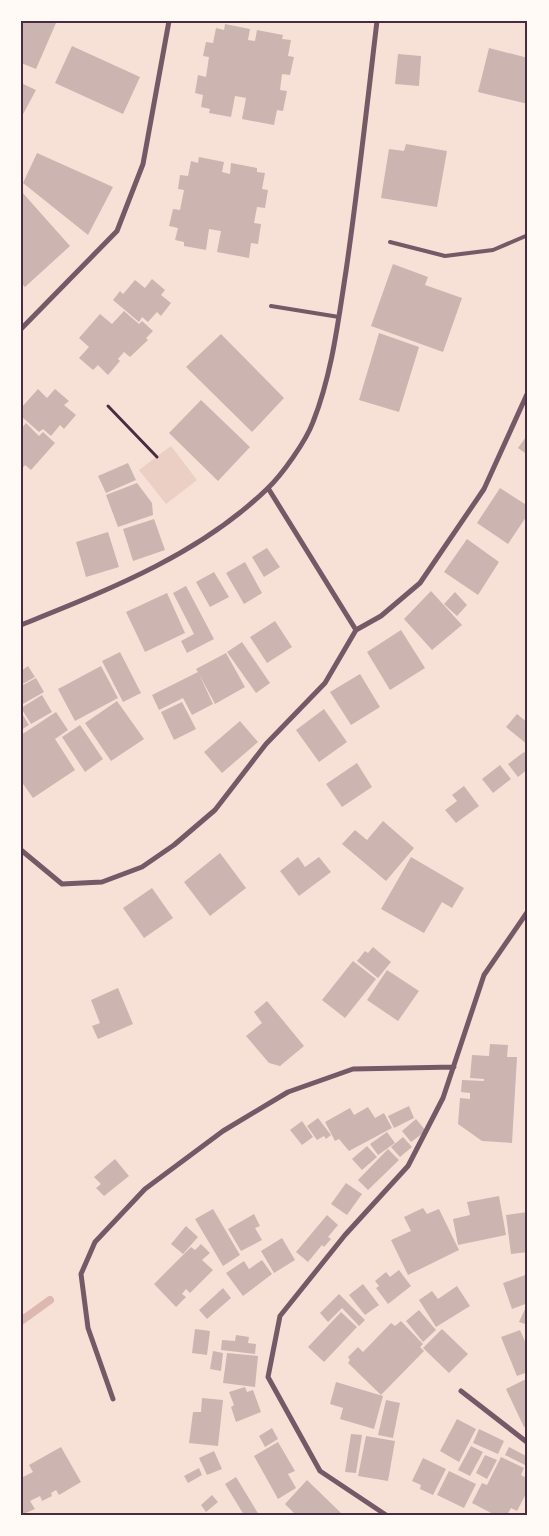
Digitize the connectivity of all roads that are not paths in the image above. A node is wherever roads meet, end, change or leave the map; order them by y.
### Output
1 (169, 21) edge
2 (377, 21) edge
3 (528, 235) edge
4 (390, 242) dead end
5 (272, 306) dead end
6 (339, 317) junction
7 (21, 330) edge
8 (528, 392) edge
9 (268, 488) junction
10 (21, 625) edge
11 (356, 630) junction
12 (21, 850) edge
13 (528, 911) edge
14 (454, 1067) junction
15 (461, 1391) dead end
16 (113, 1399) dead end
17 (528, 1443) edge
18 (386, 1515) edge

1 - 7 street
2 - 6 street
3 - 4 lane
5 - 6 lane
6 - 9 street
8 - 11 street
9 - 10 street
9 - 11 street
11 - 12 street
13 - 14 street
14 - 16 street
14 - 18 street
15 - 17 street

